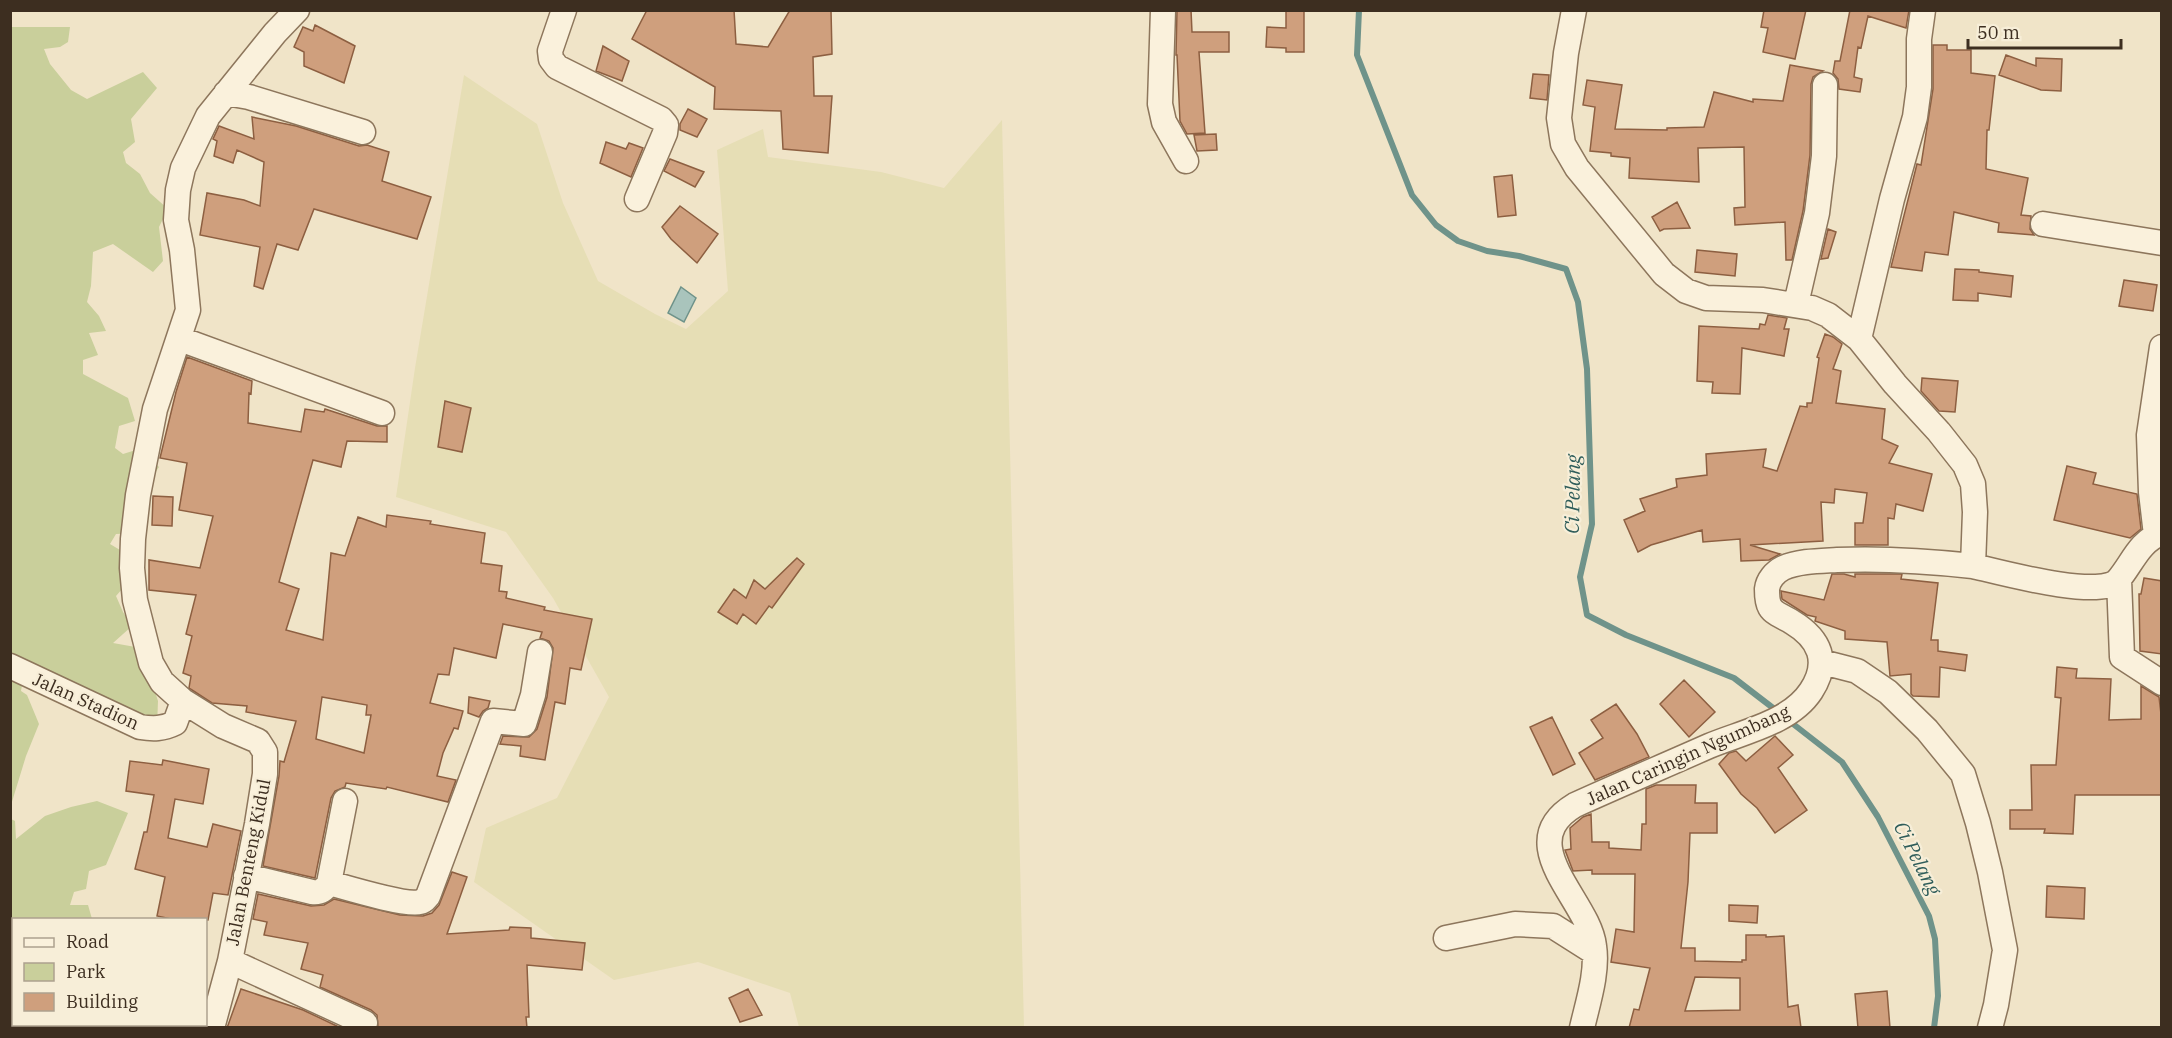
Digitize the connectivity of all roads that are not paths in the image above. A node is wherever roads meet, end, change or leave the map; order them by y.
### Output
1 (297, 10) edge
2 (564, 10) edge
3 (1163, 10) edge
4 (1574, 10) edge
5 (1923, 10) edge
6 (1825, 85) dead end
7 (226, 93) junction
8 (363, 132) dead end
9 (1186, 161) dead end
10 (637, 199) dead end
11 (2043, 224) dead end
12 (2162, 243) edge
13 (1796, 304) junction
14 (180, 339) junction
15 (1859, 339) junction
16 (2162, 347) edge
17 (382, 413) dead end
18 (2159, 534) edge
19 (1974, 566) junction
20 (2119, 579) junction
21 (540, 652) dead end
22 (1822, 662) junction
23 (10, 666) edge
24 (2162, 683) edge
25 (183, 701) junction
26 (345, 801) dead end
27 (246, 876) junction
28 (329, 883) junction
29 (1446, 938) dead end
30 (1594, 952) junction
31 (230, 961) junction
32 (365, 1023) dead end
33 (212, 1028) edge
34 (1582, 1028) edge
35 (1989, 1028) edge

1 - 7 street, Jalan Benteng Kidul
2 - 10 street
3 - 9 street
4 - 13 street
5 - 15 street
6 - 13 street
7 - 8 street
7 - 14 street, Jalan Benteng Kidul
11 - 12 street
13 - 15 street
14 - 17 street
14 - 25 street, Jalan Benteng Kidul
15 - 19 street
16 - 18 street
18 - 20 street
19 - 20 street
19 - 22 street
20 - 24 street
21 - 28 street
22 - 30 street, Jalan Caringin Ngumbang
22 - 35 street
23 - 25 street, Jalan Stadion
25 - 27 street, Jalan Benteng Kidul
26 - 28 street
27 - 28 street
27 - 31 street, Jalan Benteng Kidul
29 - 30 street
30 - 34 street, Jalan Caringin Ngumbang
31 - 32 street
31 - 33 street, Jalan Benteng Kidul

